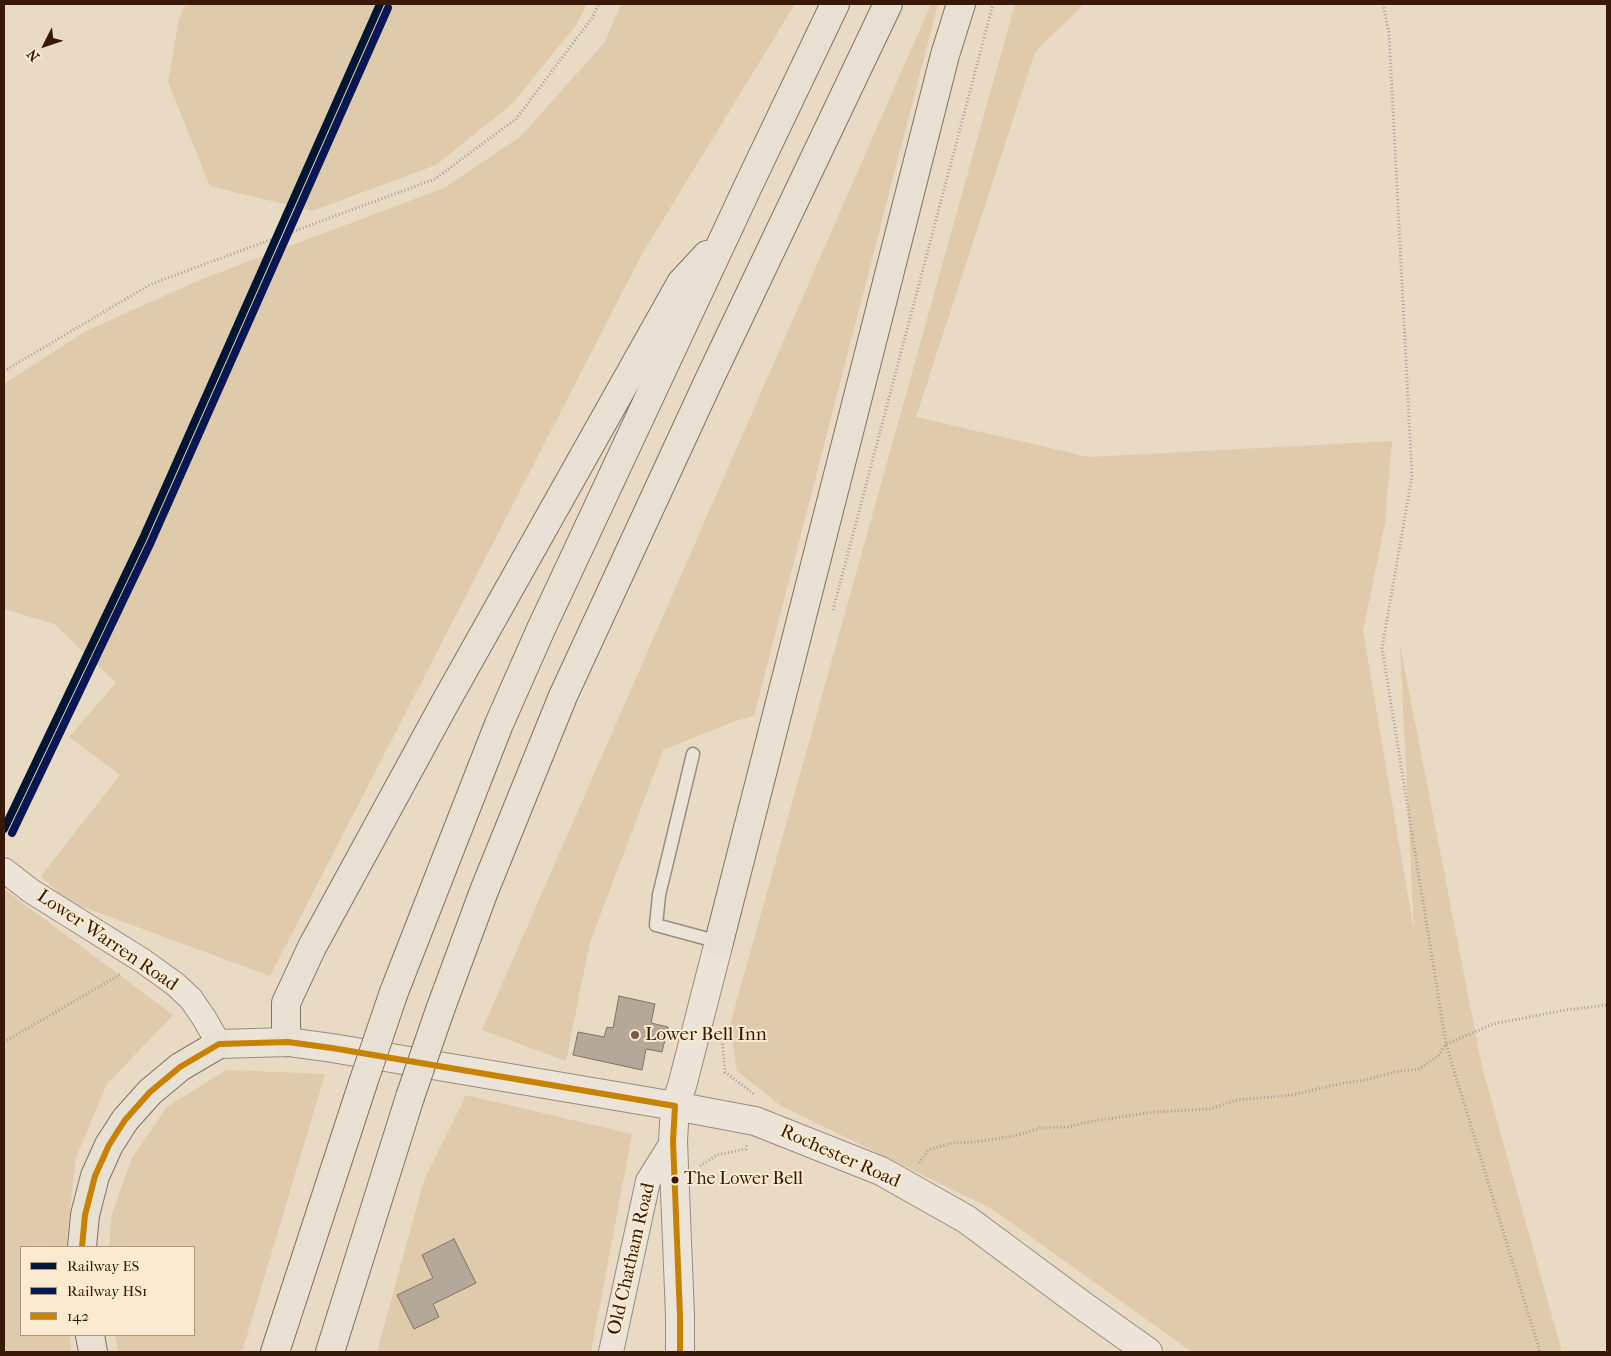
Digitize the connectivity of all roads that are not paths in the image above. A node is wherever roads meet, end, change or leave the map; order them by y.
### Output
1 (830, 4) edge
2 (835, 4) edge
3 (888, 4) edge
4 (961, 4) edge
5 (810, 56) junction
6 (725, 235) junction
7 (693, 754) dead end
8 (4, 870) edge
9 (719, 942) junction
10 (288, 1042) junction
11 (219, 1044) junction
12 (675, 1106) junction
13 (673, 1141) junction
14 (82, 1246) edge
15 (90, 1336) edge
16 (93, 1352) edge
17 (275, 1352) edge
18 (330, 1352) edge
19 (611, 1352) edge
20 (680, 1352) edge
21 (1148, 1352) edge

1 - 5 highway
2 - 5 highway
3 - 18 highway, bridge
4 - 9 highway
5 - 6 highway
6 - 10 highway
6 - 17 highway, bridge
7 - 9 lane
8 - 11 street, Lower Warren Road
9 - 12 street
10 - 11 street, Rochester Road
10 - 12 street, Rochester Road
11 - 14 highway
12 - 13 street
12 - 21 street, Rochester Road
13 - 19 street, Old Chatham Road
13 - 20 street
15 - 16 highway

